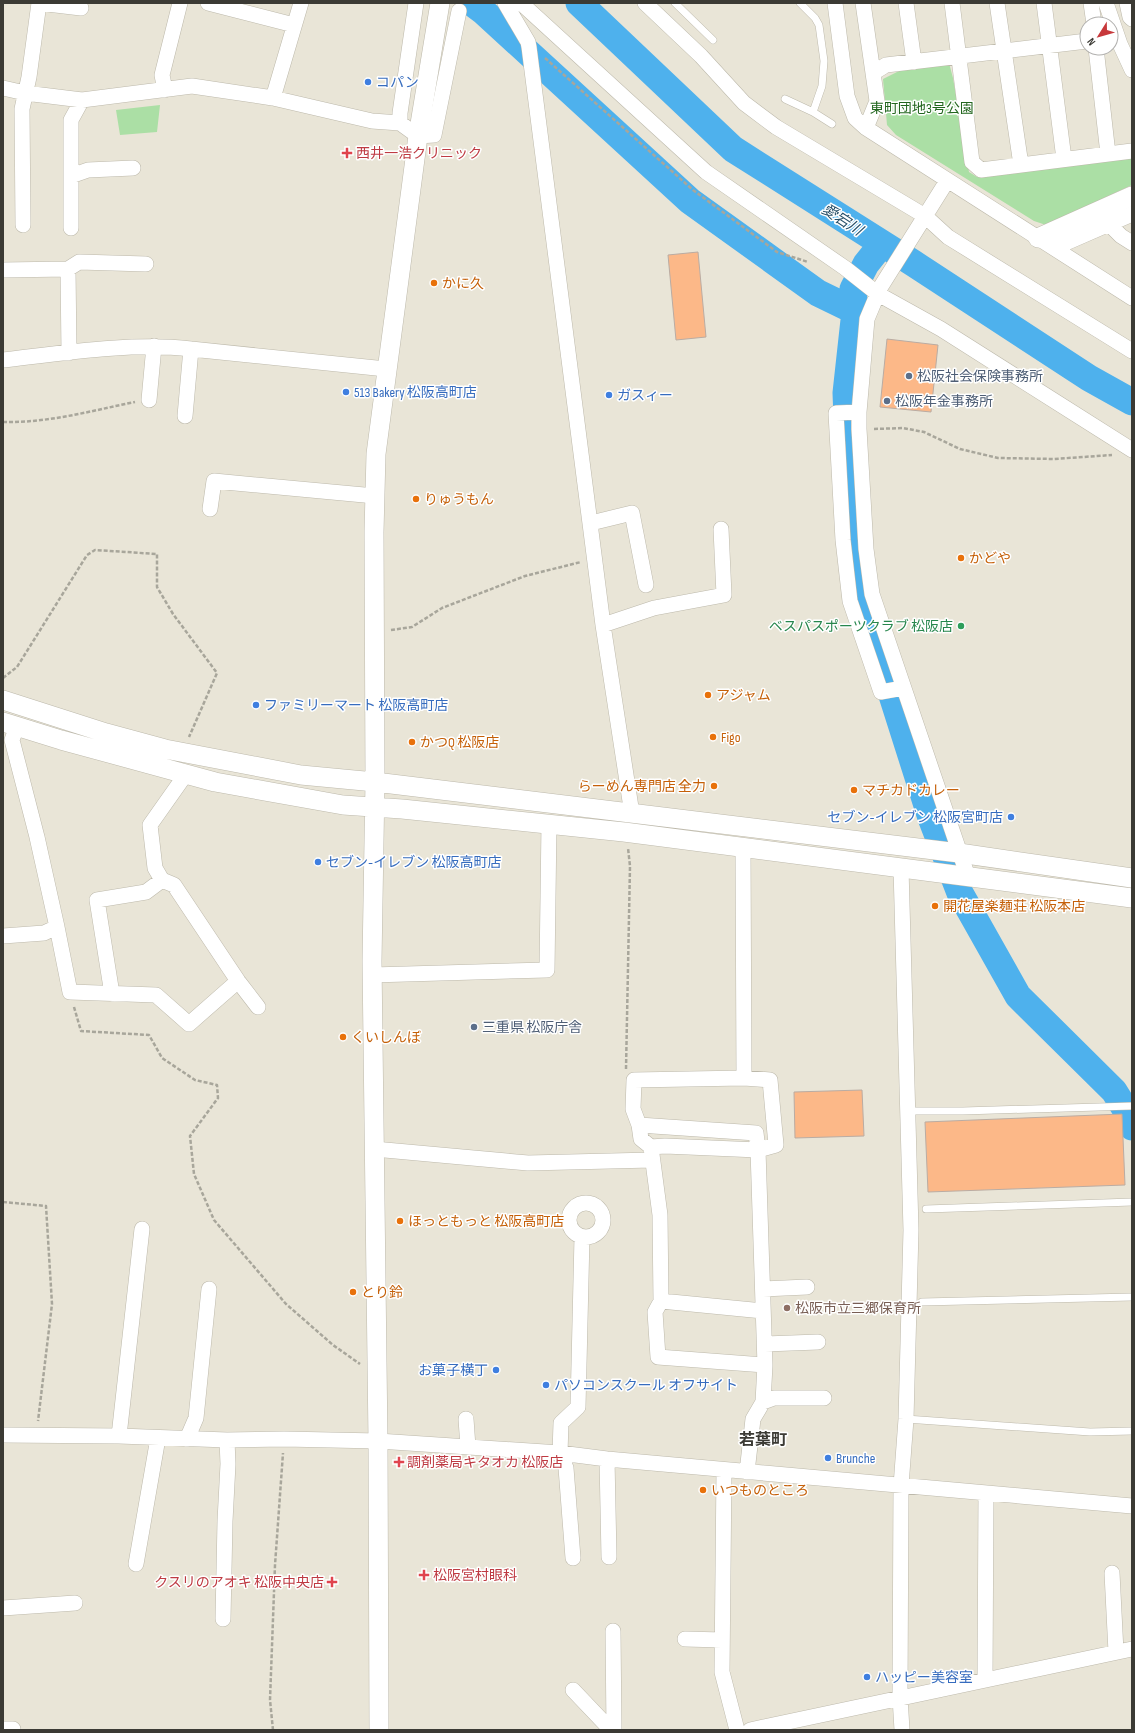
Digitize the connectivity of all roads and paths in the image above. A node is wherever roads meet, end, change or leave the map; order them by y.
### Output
1 (39, 3) edge
2 (180, 3) edge
3 (208, 3) edge
4 (301, 3) edge
5 (416, 3) edge
6 (440, 3) edge
7 (505, 3) edge
8 (521, 3) edge
9 (645, 3) edge
10 (675, 3) edge
11 (800, 3) edge
12 (835, 3) edge
13 (863, 3) edge
14 (906, 3) edge
15 (952, 3) edge
16 (997, 3) edge
17 (1044, 3) edge
18 (1091, 3) edge
19 (1106, 3) edge
20 (1127, 3) edge
21 (81, 8) dead end
22 (459, 11) dead end
23 (1093, 16) edge
24 (1132, 19) edge
25 (294, 25) junction
26 (713, 40) dead end
27 (1079, 42) edge
28 (1121, 43) edge
29 (529, 44) junction
30 (1049, 46) junction
31 (1004, 52) junction
32 (1097, 56) edge
33 (958, 58) junction
34 (914, 62) junction
35 (1132, 70) edge
36 (873, 73) junction
37 (3, 88) edge
38 (165, 90) junction
39 (25, 93) junction
40 (273, 98) junction
41 (785, 99) dead end
42 (82, 100) junction
43 (813, 112) junction
44 (400, 123) junction
45 (832, 124) dead end
46 (866, 128) junction
47 (418, 136) junction
48 (1132, 152) edge
49 (1108, 154) junction
50 (1064, 159) junction
51 (1021, 165) junction
52 (133, 168) dead end
53 (71, 176) junction
54 (947, 181) junction
55 (1132, 196) edge
56 (1132, 214) edge
57 (924, 216) junction
58 (1109, 224) junction
59 (22, 225) dead end
60 (71, 228) dead end
61 (1046, 243) junction
62 (1132, 243) edge
63 (810, 262) dead end
64 (146, 264) dead end
65 (68, 269) junction
66 (3, 270) edge
67 (875, 289) junction
68 (1132, 298) edge
69 (154, 346) junction
70 (191, 349) junction
71 (1132, 351) edge
72 (69, 353) junction
73 (3, 360) edge
74 (386, 369) junction
75 (149, 400) joint
76 (858, 412) junction
77 (185, 416) dead end
78 (3, 422) edge
79 (859, 429) junction
80 (1132, 450) edge
81 (1116, 455) dead end
82 (860, 475) junction
83 (840, 478) junction
84 (375, 496) junction
85 (210, 509) dead end
86 (590, 523) junction
87 (721, 529) dead end
88 (866, 549) junction
89 (845, 552) junction
90 (595, 558) junction
91 (646, 585) dead end
92 (882, 624) junction
93 (603, 625) junction
94 (388, 630) dead end
95 (861, 631) junction
96 (3, 678) edge
97 (902, 688) junction
98 (3, 700) edge
99 (10, 724) edge
100 (182, 752) junction
101 (186, 774) junction
102 (375, 782) junction
103 (374, 806) junction
104 (632, 814) junction
105 (549, 824) junction
106 (627, 844) dead end
107 (743, 848) junction
108 (956, 853) junction
109 (901, 868) junction
110 (965, 876) junction
111 (1132, 878) edge
112 (162, 880) junction
113 (1132, 898) edge
114 (57, 927) junction
115 (3, 936) edge
116 (372, 975) junction
117 (238, 981) junction
118 (70, 992) junction
119 (112, 994) junction
120 (258, 1007) dead end
121 (626, 1074) dead end
122 (744, 1078) junction
123 (1132, 1106) edge
124 (908, 1111) junction
125 (639, 1125) junction
126 (374, 1149) junction
127 (758, 1150) junction
128 (652, 1153) junction
129 (3, 1202) edge
130 (1128, 1202) edge
131 (926, 1209) dead end
132 (142, 1229) dead end
133 (582, 1237) dead end
134 (807, 1287) dead end
135 (209, 1289) dead end
136 (763, 1289) junction
137 (1132, 1297) edge
138 (661, 1301) junction
139 (922, 1302) dead end
140 (763, 1311) junction
141 (818, 1342) dead end
142 (765, 1344) junction
143 (765, 1365) junction
144 (377, 1376) junction
145 (824, 1398) dead end
146 (763, 1402) junction
147 (466, 1419) dead end
148 (906, 1419) junction
149 (1132, 1431) edge
150 (3, 1435) edge
151 (36, 1436) junction
152 (119, 1436) junction
153 (158, 1438) junction
154 (187, 1439) junction
155 (284, 1439) junction
156 (228, 1440) junction
157 (378, 1441) junction
158 (468, 1447) junction
159 (560, 1453) junction
160 (607, 1459) junction
161 (724, 1470) junction
162 (747, 1472) junction
163 (901, 1486) junction
164 (986, 1493) junction
165 (1132, 1506) edge
166 (609, 1557) dead end
167 (573, 1558) dead end
168 (136, 1564) dead end
169 (1112, 1573) dead end
170 (75, 1603) dead end
171 (3, 1608) edge
172 (223, 1619) dead end
173 (613, 1631) dead end
174 (685, 1639) dead end
175 (722, 1640) junction
176 (1132, 1649) edge
177 (1116, 1652) junction
178 (985, 1680) junction
179 (573, 1690) dead end
180 (900, 1697) junction
181 (273, 1730) edge
182 (379, 1730) edge
183 (612, 1730) edge
184 (737, 1730) edge
185 (750, 1730) edge
186 (902, 1730) edge

1 - 21 street
1 - 39 street
2 - 38 street
3 - 25 street
4 - 25 street
5 - 44 street
6 - 47 street
7 - 29 street
8 - 67 street
9 - 57 street
10 - 26 lane
11 - 43 lane
12 - 46 street
13 - 36 street
14 - 34 street
15 - 33 street
16 - 31 street
17 - 30 street
18 - 23 street
19 - 28 street
20 - 24 street
22 - 47 street
25 - 40 street
27 - 30 street
28 - 35 street
29 - 63 path
29 - 86 street
30 - 31 street
30 - 50 street
31 - 33 street
31 - 51 street
32 - 49 street
33 - 34 street
33 - 51 street
34 - 36 street
36 - 46 street
37 - 39 street
38 - 40 street
38 - 42 street
39 - 42 street
39 - 59 street
40 - 44 street
41 - 43 lane
42 - 53 street
43 - 45 lane
44 - 47 street
46 - 54 street
47 - 74 street
48 - 49 street
49 - 50 street
50 - 51 street
52 - 53 street
53 - 60 street
54 - 57 street
54 - 61 street
55 - 61 street
56 - 58 street
57 - 67 street
57 - 71 street
58 - 61 street
58 - 62 street
61 - 68 street
64 - 65 street
65 - 66 street
65 - 72 street
67 - 76 street
67 - 80 street
69 - 70 street
69 - 72 street
69 - 75 street
70 - 74 street
70 - 77 street
72 - 73 street
74 - 84 street
75 - 78 path
76 - 79 street
76 - 83 street
79 - 81 path
79 - 82 street
82 - 83 street
82 - 88 street
83 - 89 street
84 - 85 street
84 - 102 street
86 - 90 street
86 - 91 street
87 - 93 street
88 - 89 street
88 - 92 street
89 - 95 street
90 - 93 street
90 - 94 path
92 - 95 street
92 - 97 street
93 - 104 street
95 - 97 street
96 - 100 path
97 - 108 street
98 - 100 street
99 - 101 street
99 - 114 street
100 - 102 street
101 - 103 street
101 - 112 street
102 - 103 street
102 - 104 street
103 - 105 street
103 - 116 street
104 - 108 street
105 - 107 street
105 - 116 street
106 - 121 path
107 - 109 street
107 - 122 street
108 - 110 street
108 - 111 street
109 - 110 street
109 - 124 street
110 - 113 street
112 - 117 street
112 - 119 street
114 - 115 street
114 - 118 street
116 - 126 street
117 - 119 street
117 - 120 street
118 - 119 street
118 - 144 path
122 - 125 street
122 - 127 street
123 - 124 lane
124 - 148 street
125 - 127 street
125 - 128 street
126 - 128 street
126 - 144 street
127 - 128 street
127 - 136 street
128 - 138 street
129 - 151 path
130 - 131 lane
132 - 152 street
133 - 159 street
134 - 136 street
135 - 154 street
136 - 140 street
137 - 139 lane
138 - 140 street
138 - 143 street
140 - 142 street
141 - 142 street
142 - 143 street
143 - 146 street
144 - 157 street
145 - 146 street
146 - 162 street
147 - 158 street
148 - 149 lane
148 - 163 street
150 - 151 street
151 - 152 street
152 - 153 street
153 - 154 street
153 - 168 street
154 - 156 street
155 - 156 street
155 - 157 street
155 - 181 path
156 - 172 street
157 - 158 street
157 - 182 street
158 - 159 street
159 - 160 street
159 - 167 street
160 - 161 street
160 - 166 street
161 - 162 street
161 - 175 street
162 - 163 street
163 - 164 street
163 - 180 street
164 - 165 street
164 - 178 street
169 - 177 street
170 - 171 street
173 - 183 street
174 - 175 street
175 - 184 street
176 - 177 street
177 - 178 street
178 - 180 street
179 - 183 street
180 - 185 street
180 - 186 street

